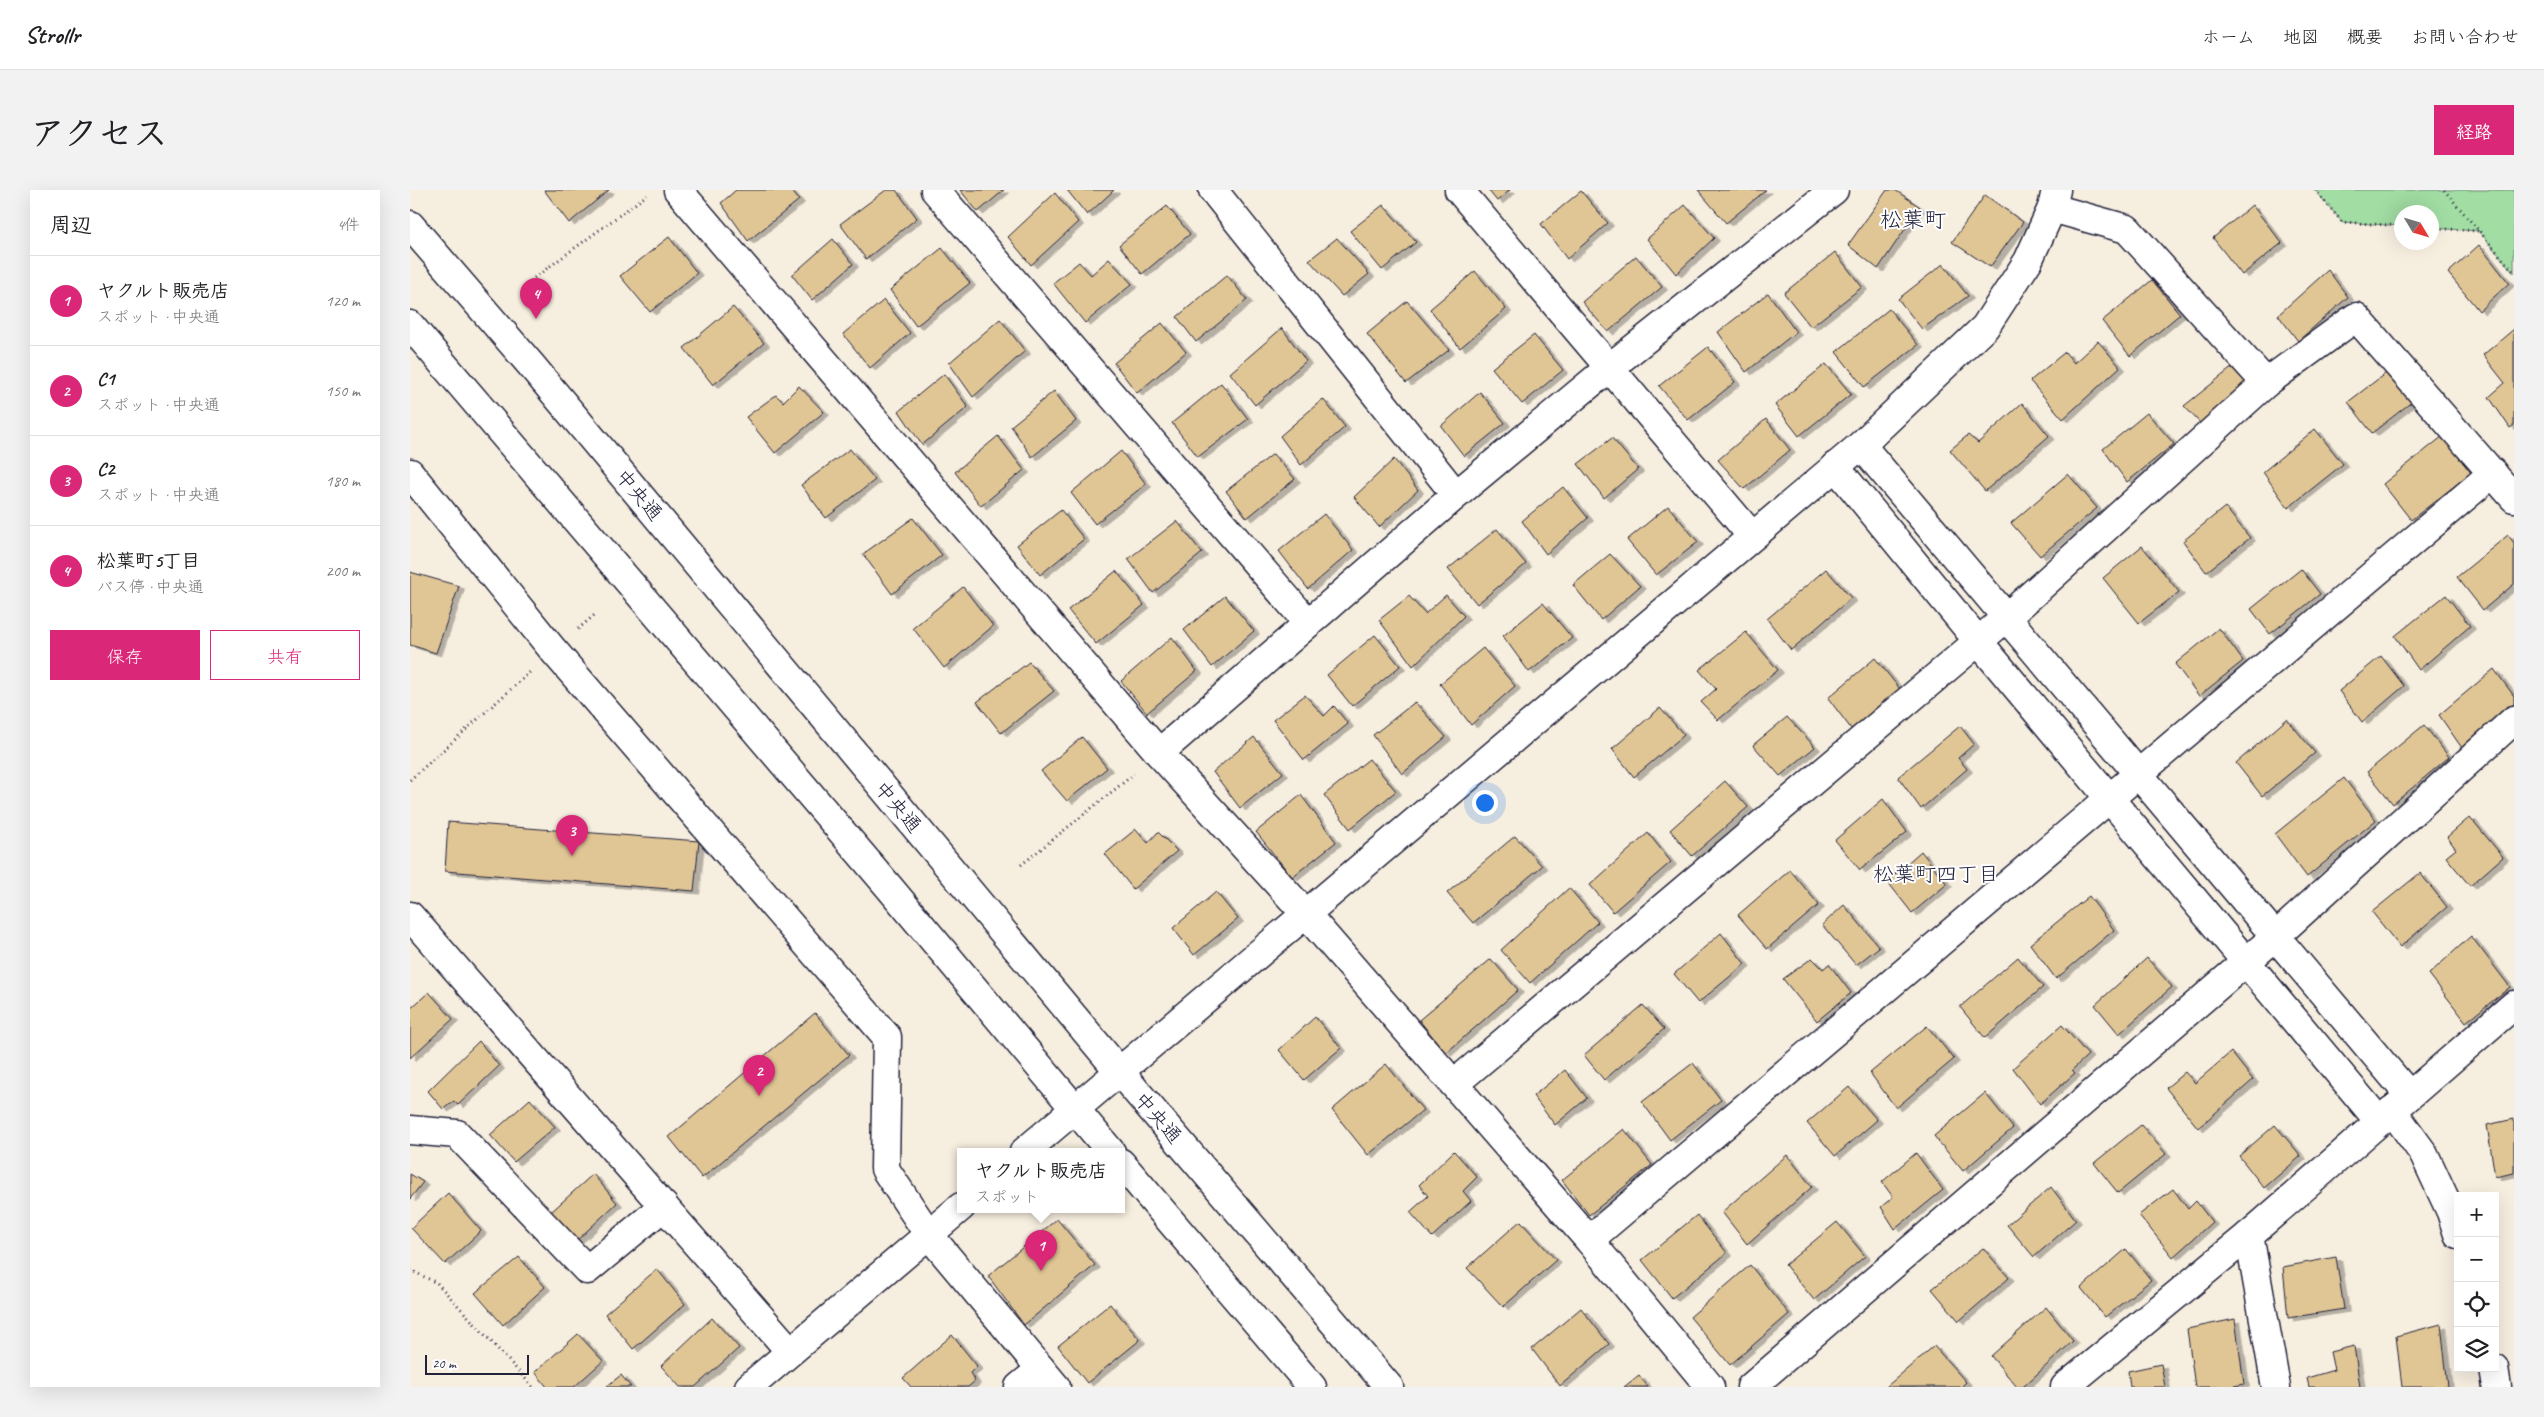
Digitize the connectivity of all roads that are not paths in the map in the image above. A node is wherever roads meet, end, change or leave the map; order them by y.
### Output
1 (678, 190) edge
2 (935, 190) edge
3 (1213, 190) edge
4 (1459, 190) edge
5 (1834, 190) edge
6 (2054, 199) edge
7 (410, 225) edge
8 (410, 325) edge
9 (1609, 368) junction
10 (2266, 383) junction
11 (1861, 445) junction
12 (1836, 466) junction
13 (410, 473) edge
14 (2493, 473) junction
15 (1456, 495) junction
16 (2514, 498) edge
17 (1752, 536) junction
18 (2007, 617) junction
19 (1308, 623) junction
20 (1978, 640) junction
21 (2514, 720) edge
22 (1160, 753) junction
23 (2139, 774) junction
24 (2110, 797) junction
25 (1305, 913) junction
26 (414, 930) edge
27 (2276, 936) junction
28 (2247, 961) junction
29 (2514, 1005) edge
30 (1118, 1070) junction
31 (1454, 1084) junction
32 (1073, 1108) junction
33 (2394, 1109) junction
34 (410, 1130) edge
35 (1028, 1148) edge
36 (1108, 1148) edge
37 (1125, 1169) edge
38 (664, 1206) junction
39 (957, 1211) edge
40 (2454, 1221) edge
41 (2249, 1235) junction
42 (929, 1236) junction
43 (1589, 1240) junction
44 (790, 1350) junction
45 (2495, 1372) edge
46 (1048, 1378) edge
47 (748, 1387) edge
48 (1020, 1387) edge
49 (1312, 1387) edge
50 (1389, 1387) edge
51 (1710, 1387) edge
52 (1751, 1387) edge
53 (2065, 1387) edge
54 (2276, 1387) edge
55 (2497, 1387) edge

1 - 22 street
2 - 19 street
3 - 15 street
4 - 9 street
5 - 9 street
6 - 10 street
6 - 11 street
7 - 30 street, 中央通
8 - 32 street
9 - 15 street
9 - 17 street
10 - 14 street
10 - 18 street
11 - 12 street
11 - 18 street
12 - 17 street
12 - 20 street
13 - 42 street
14 - 16 street
14 - 23 street
15 - 19 street
17 - 25 street
18 - 20 street
18 - 23 street
19 - 22 street
20 - 24 street
20 - 31 street
21 - 27 street
22 - 25 street
23 - 24 street
23 - 27 street
24 - 28 street
24 - 43 street
25 - 30 street
25 - 31 street
26 - 38 street
27 - 28 street
27 - 33 street
28 - 33 street
28 - 52 street
29 - 33 street
30 - 32 street
30 - 50 street, 中央通
31 - 43 street
32 - 35 street
32 - 36 street
33 - 40 street
33 - 41 street
34 - 38 street
37 - 49 street
38 - 44 street
39 - 42 street
41 - 53 street
41 - 54 street
42 - 44 street
42 - 46 street
43 - 51 street
44 - 47 street
45 - 55 street
46 - 48 street

